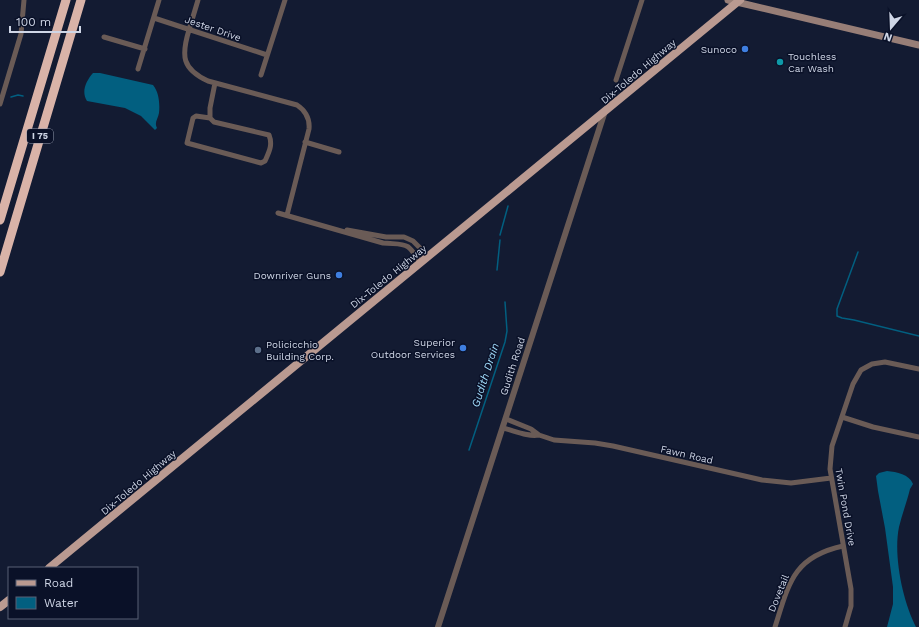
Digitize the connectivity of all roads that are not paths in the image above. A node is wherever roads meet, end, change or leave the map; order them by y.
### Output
1 (24, 0) edge
2 (66, 0) edge
3 (81, 0) edge
4 (159, 0) edge
5 (198, 0) edge
6 (284, 0) edge
7 (642, 0) edge
8 (728, 0) edge
9 (738, 1) edge
10 (154, 18) junction
11 (189, 30) junction
12 (104, 37) dead end
13 (919, 45) edge
14 (144, 49) junction
15 (267, 56) junction
16 (138, 69) dead end
17 (260, 75) dead end
18 (616, 80) dead end
19 (215, 83) junction
20 (0, 104) edge
21 (605, 111) junction
22 (210, 118) junction
23 (305, 142) junction
24 (338, 152) dead end
25 (278, 212) dead end
26 (287, 215) junction
27 (0, 220) edge
28 (367, 236) junction
29 (386, 237) junction
30 (386, 243) junction
31 (428, 256) junction
32 (420, 263) junction
33 (0, 272) edge
34 (919, 369) edge
35 (842, 417) junction
36 (506, 419) junction
37 (503, 428) junction
38 (539, 435) junction
39 (919, 437) edge
40 (831, 478) junction
41 (843, 546) junction
42 (50, 567) edge
43 (8, 601) edge
44 (0, 607) edge
45 (438, 627) edge
46 (775, 627) edge
47 (845, 627) edge

1 - 20 street
2 - 27 highway, I 75
3 - 33 highway, I 75
4 - 10 street
5 - 11 street
6 - 15 street
7 - 18 street
8 - 9 main road
9 - 13 main road
9 - 21 main road, Dix-Toledo Highway
10 - 11 street, Jester Drive
10 - 14 street
11 - 15 street, Jester Drive
11 - 19 street
12 - 14 street
14 - 16 street
15 - 17 street
19 - 22 street
19 - 23 street
21 - 31 main road, Dix-Toledo Highway
21 - 36 street, Gudith Road
22 - 22 street
23 - 24 street
23 - 26 street
25 - 26 street
26 - 28 street
28 - 29 street
28 - 30 street
29 - 30 street
29 - 31 street
30 - 32 street
31 - 32 main road, Dix-Toledo Highway
32 - 42 main road, Dix-Toledo Highway
34 - 35 street, Twin Pond Drive
35 - 39 street
35 - 40 street, Twin Pond Drive
36 - 37 street, Gudith Road
36 - 38 street, Fawn Road
37 - 38 street, Fawn Road
37 - 45 street, Gudith Road
38 - 40 street, Fawn Road
40 - 41 street, Twin Pond Drive
41 - 46 street, Dovetail
41 - 47 street, Twin Pond Drive
43 - 44 main road

